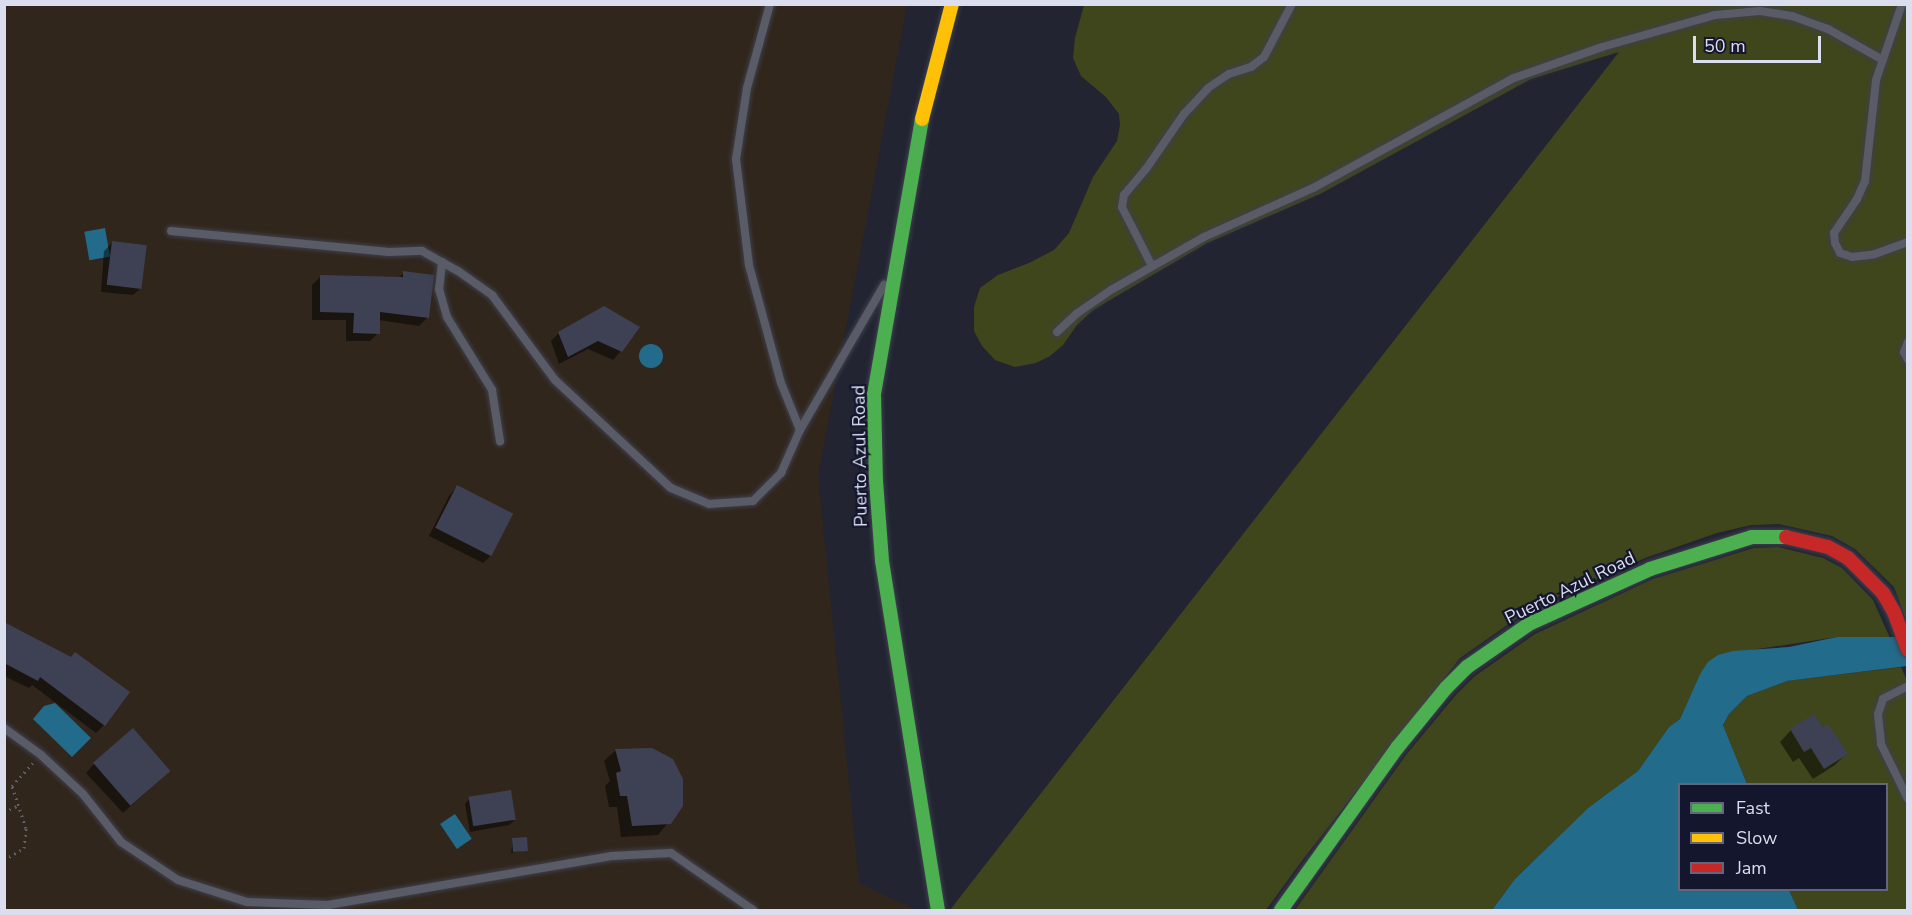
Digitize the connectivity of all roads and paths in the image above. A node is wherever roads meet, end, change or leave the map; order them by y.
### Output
1 (770, 4) edge
2 (952, 4) edge
3 (1292, 4) edge
4 (1902, 4) edge
5 (1883, 60) junction
6 (171, 231) dead end
7 (1908, 242) edge
8 (442, 262) junction
9 (895, 266) junction
10 (1152, 266) junction
11 (1057, 332) dead end
12 (1908, 342) edge
13 (1908, 360) edge
14 (800, 430) junction
15 (500, 441) dead end
16 (1908, 650) edge
17 (1908, 686) edge
18 (4, 728) edge
19 (41, 755) junction
20 (1908, 799) edge
21 (19, 805) junction
22 (4, 812) edge
23 (4, 860) edge
24 (753, 910) edge
25 (938, 910) edge
26 (1281, 910) edge

1 - 14 lane
2 - 9 street, Puerto Azul Road
3 - 10 lane
4 - 5 lane
5 - 7 lane
5 - 10 lane
6 - 8 lane
8 - 14 lane
8 - 15 lane
9 - 14 lane
9 - 25 street, Puerto Azul Road
10 - 11 lane
12 - 13 lane
16 - 26 street, Puerto Azul Road
17 - 20 lane
18 - 19 lane
19 - 21 path
19 - 24 lane
21 - 22 path
21 - 23 path

